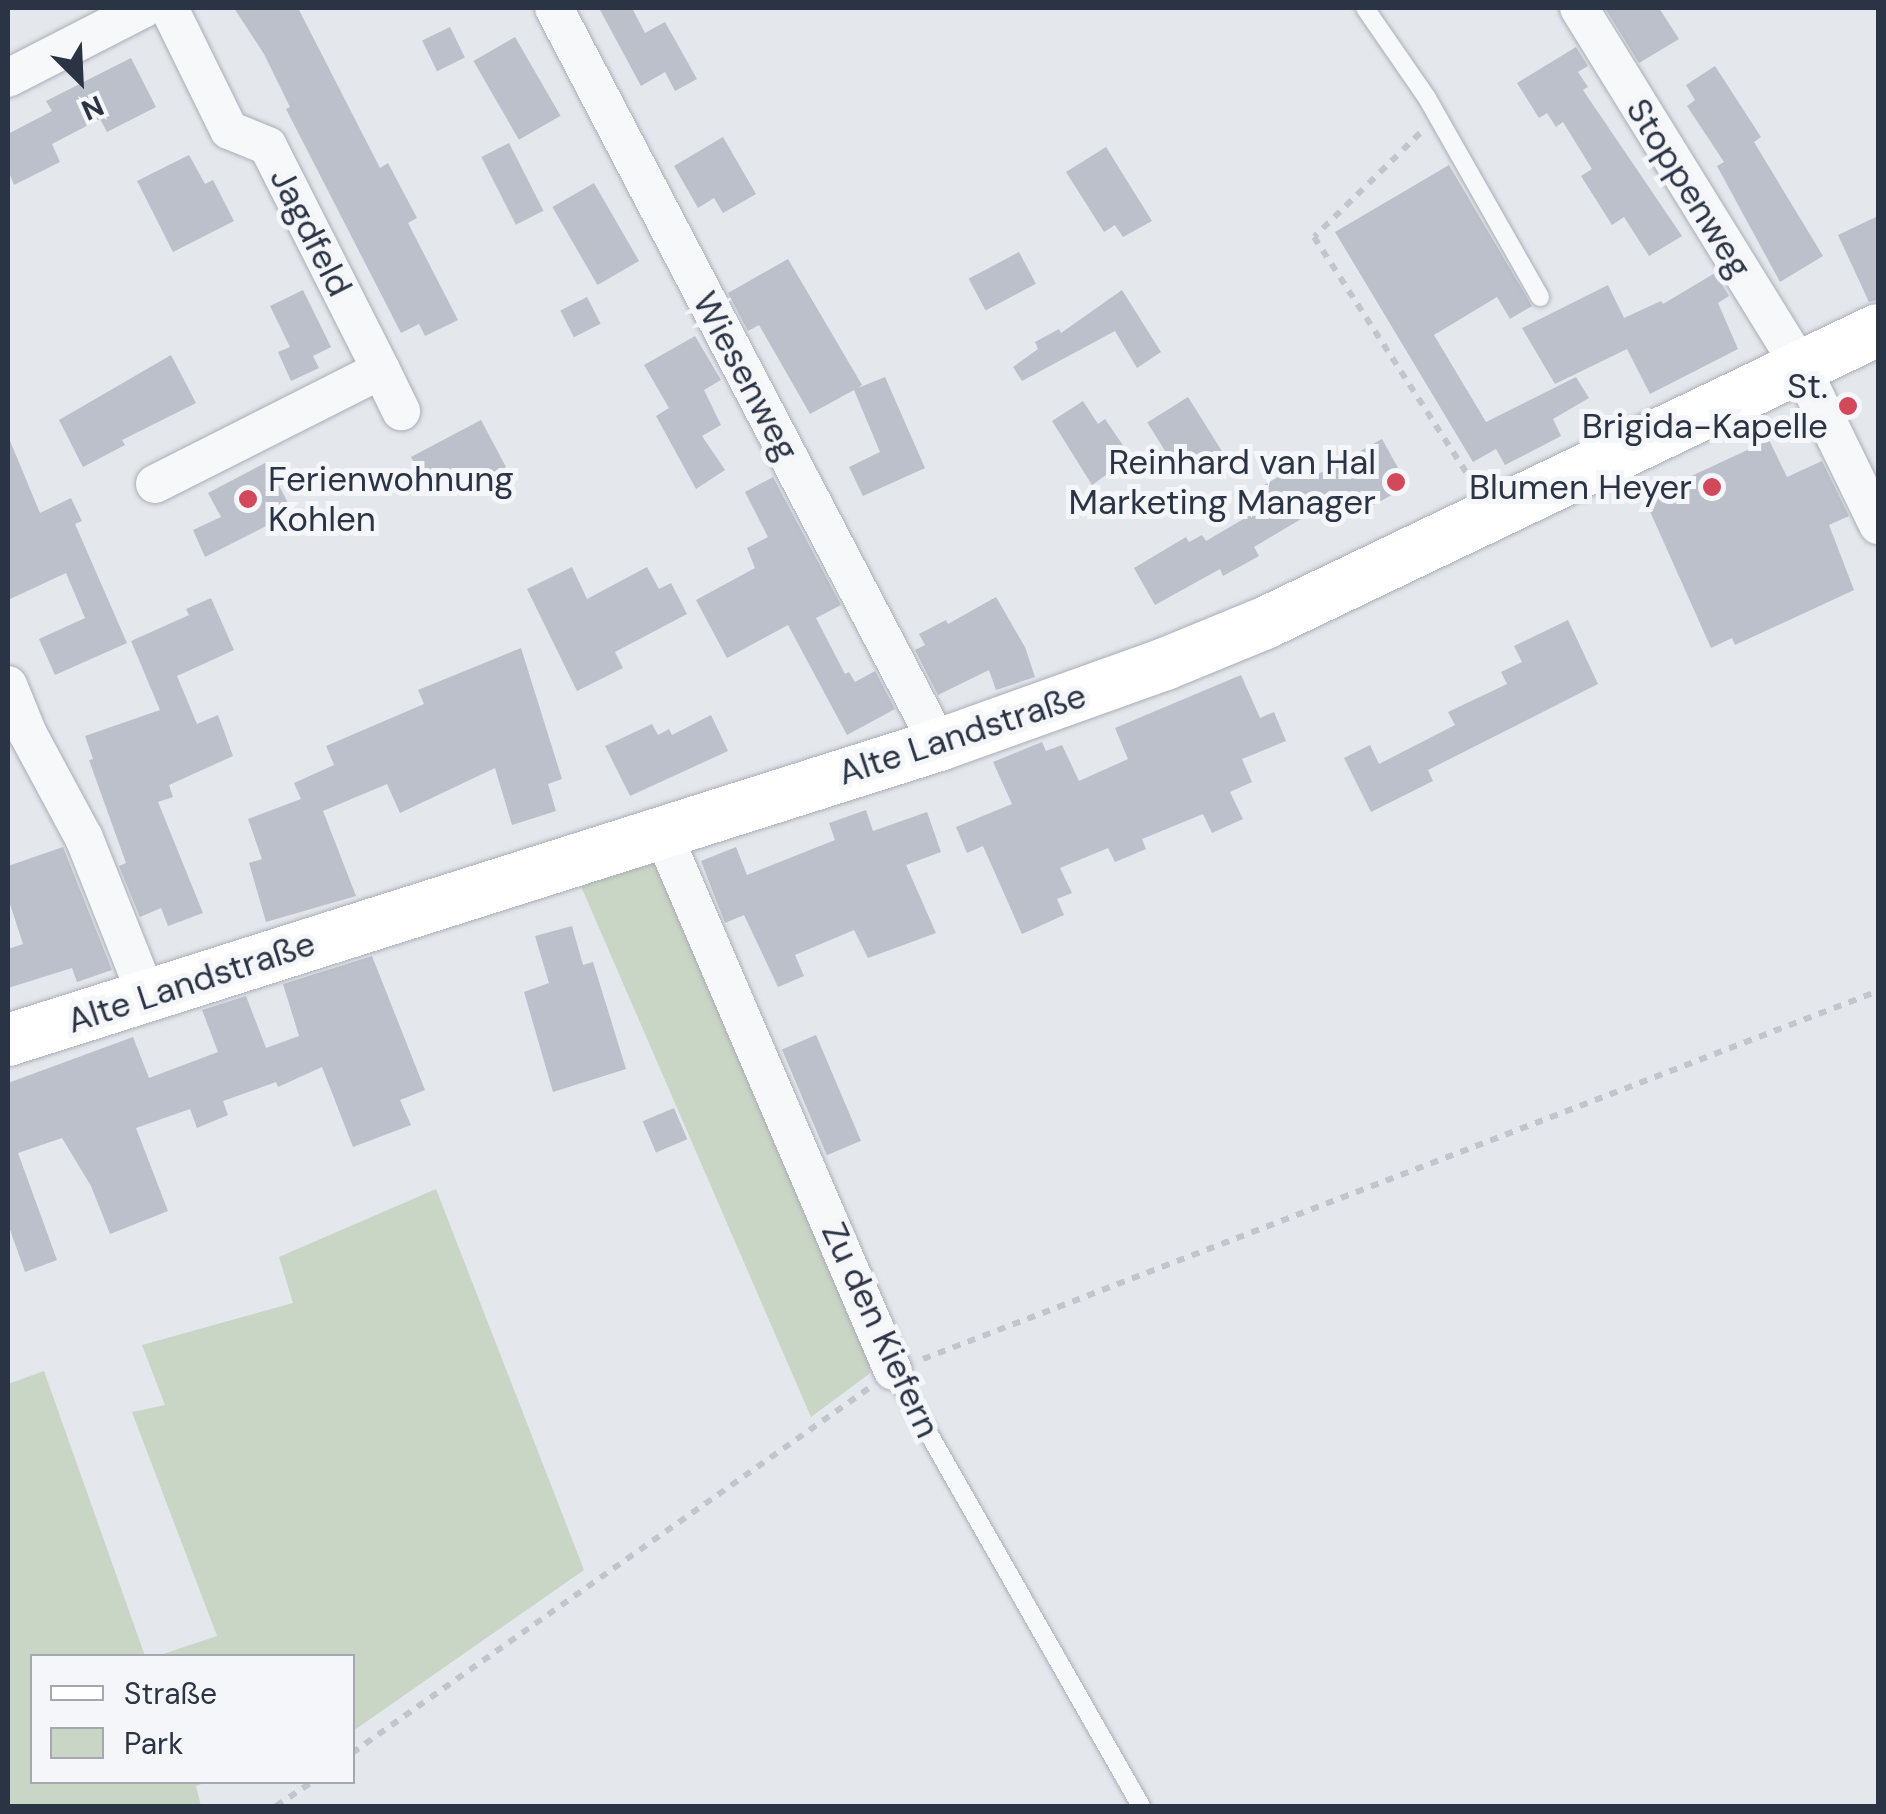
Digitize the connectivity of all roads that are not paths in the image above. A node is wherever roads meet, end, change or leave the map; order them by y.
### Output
1 (145, 8) edge
2 (169, 8) edge
3 (554, 8) edge
4 (1365, 8) edge
5 (1579, 8) edge
6 (8, 78) edge
7 (1540, 296) dead end
8 (1878, 330) edge
9 (1801, 367) junction
10 (380, 370) junction
11 (402, 411) dead end
12 (155, 484) dead end
13 (1878, 525) edge
14 (8, 685) edge
15 (939, 744) junction
16 (662, 832) junction
17 (147, 996) junction
18 (8, 1040) edge
19 (893, 1371) joint
20 (1141, 1806) edge

1 - 6 street
2 - 10 street, Jagdfeld
3 - 15 street, Wiesenweg
4 - 7 lane
5 - 9 street, Stoppenweg
8 - 9 main road, Alte Landstraße
9 - 13 street, Stoppenweg
9 - 15 main road, Alte Landstraße
10 - 11 street, Jagdfeld
10 - 12 street
14 - 17 street
15 - 16 main road, Alte Landstraße
16 - 17 main road, Alte Landstraße
16 - 19 street, Zu den Kiefern
17 - 18 main road, Alte Landstraße
19 - 20 lane, Zu den Kiefern

